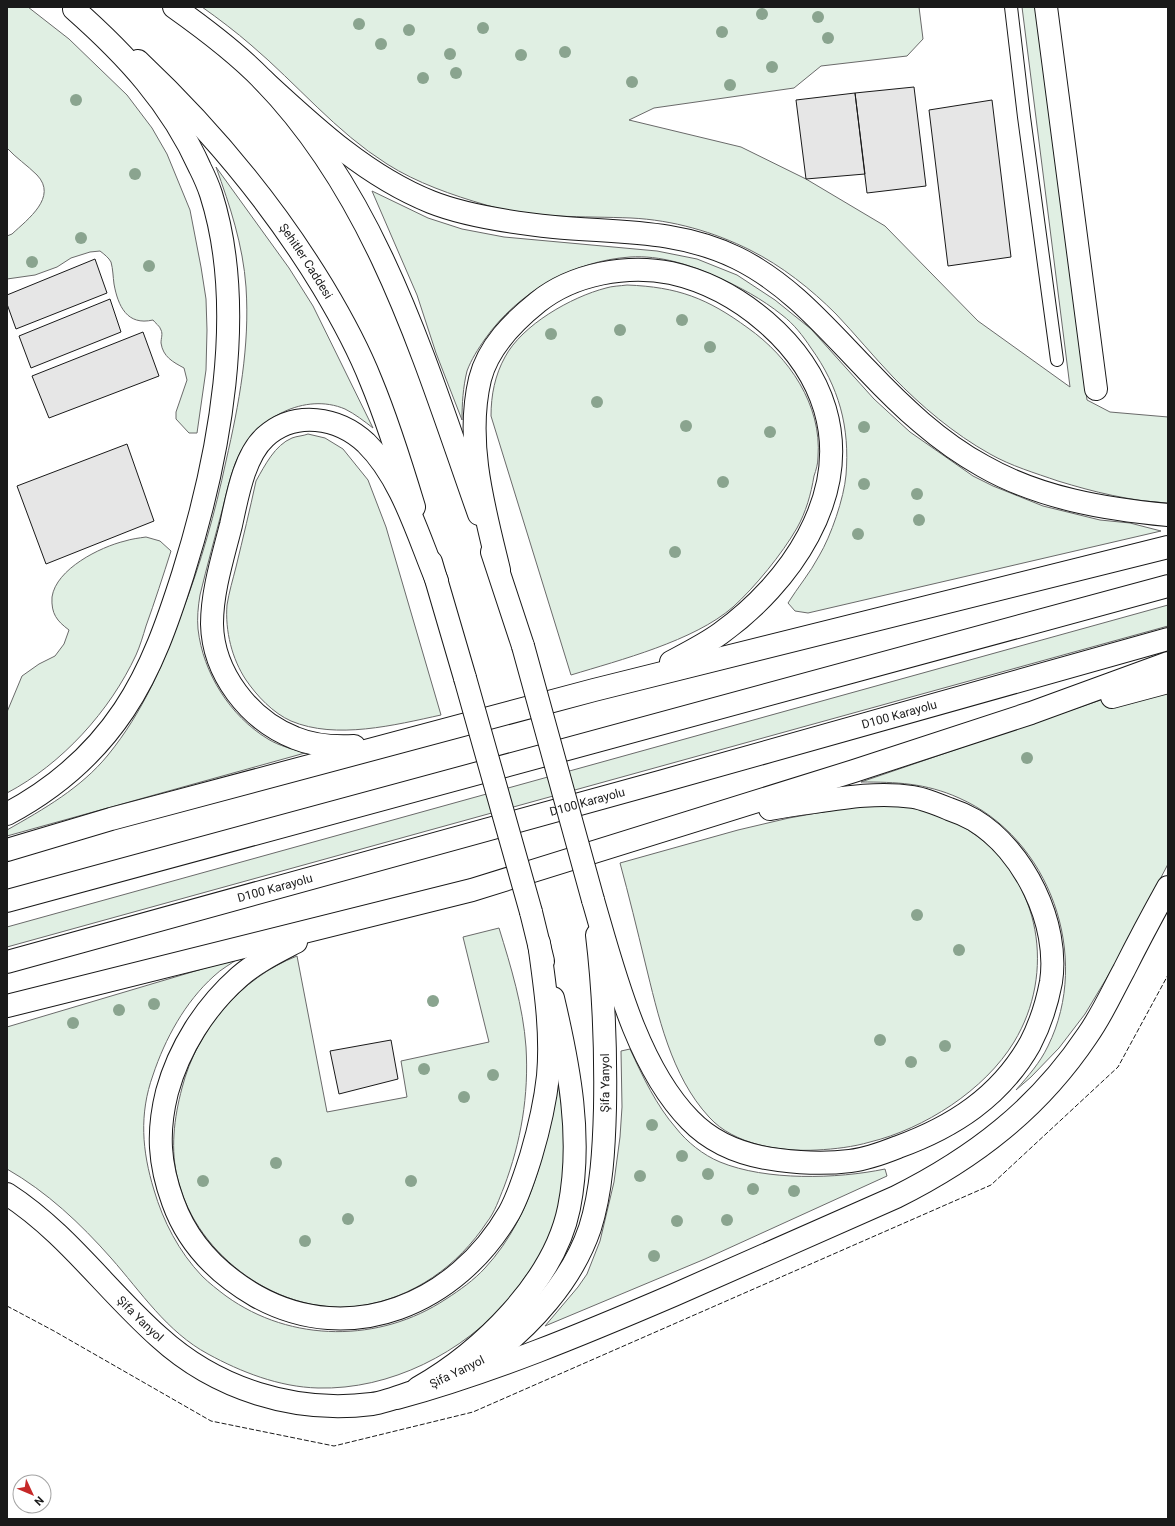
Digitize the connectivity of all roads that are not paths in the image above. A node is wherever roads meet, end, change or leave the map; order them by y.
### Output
1 (174, 7) edge
2 (1011, 7) edge
3 (1046, 7) edge
4 (73, 8) edge
5 (263, 80) junction
6 (1057, 360) dead end
7 (1096, 389) dead end
8 (1168, 515) edge
9 (1168, 547) edge
10 (499, 570) junction
11 (437, 581) junction
12 (1168, 586) edge
13 (1168, 639) edge
14 (1168, 663) edge
15 (1168, 682) edge
16 (594, 690) junction
17 (419, 736) junction
18 (944, 742) junction
19 (7, 814) edge
20 (663, 830) junction
21 (7, 850) edge
22 (1168, 887) edge
23 (593, 900) junction
24 (7, 901) edge
25 (376, 914) junction
26 (539, 943) junction
27 (7, 962) edge
28 (7, 1006) edge
29 (7, 1194) edge
30 (397, 1398) junction

1 - 5 main road
2 - 6 lane
3 - 7 main road
4 - 11 main road, Şehitler Caddesi
4 - 19 main road
5 - 8 main road
5 - 10 main road
9 - 16 main road
10 - 16 main road
10 - 23 main road, bridge
11 - 17 main road
11 - 26 main road, bridge
12 - 24 main road
13 - 27 main road, D100 Karayolu
14 - 18 main road
15 - 18 main road
16 - 17 main road
17 - 21 main road
18 - 20 main road
20 - 23 main road
20 - 25 main road
22 - 30 main road
23 - 30 main road, Şifa Yanyol
25 - 26 main road
25 - 28 main road
26 - 30 main road
29 - 30 main road, Şifa Yanyol

